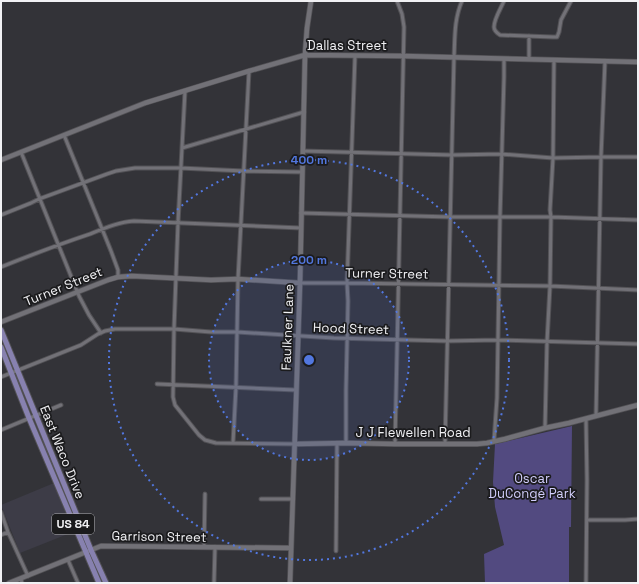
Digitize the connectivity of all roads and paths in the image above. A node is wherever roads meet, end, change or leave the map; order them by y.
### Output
1 (311, 1) edge
2 (398, 1) edge
3 (462, 1) edge
4 (504, 1) edge
5 (572, 1) edge
6 (529, 36) junction
7 (305, 55) junction
8 (355, 56) junction
9 (403, 56) junction
10 (454, 57) junction
11 (504, 59) junction
12 (529, 59) junction
13 (554, 60) junction
14 (605, 61) junction
15 (638, 62) edge
16 (249, 71) junction
17 (185, 90) junction
18 (304, 112) junction
19 (246, 129) junction
20 (64, 135) junction
21 (182, 148) junction
22 (303, 151) junction
23 (21, 152) junction
24 (352, 153) junction
25 (402, 154) junction
26 (501, 154) junction
27 (452, 155) junction
28 (601, 157) junction
29 (638, 157) edge
30 (552, 158) junction
31 (1, 160) edge
32 (180, 168) junction
33 (244, 171) junction
34 (302, 172) junction
35 (84, 183) junction
36 (40, 199) junction
37 (301, 214) junction
38 (1, 215) edge
39 (350, 215) junction
40 (400, 216) junction
41 (451, 217) junction
42 (500, 217) junction
43 (551, 217) junction
44 (600, 219) junction
45 (638, 220) edge
46 (178, 224) junction
47 (241, 226) junction
48 (301, 228) junction
49 (103, 229) junction
50 (58, 245) junction
51 (1, 267) edge
52 (118, 277) junction
53 (176, 278) junction
54 (238, 279) junction
55 (300, 283) junction
56 (347, 283) junction
57 (398, 284) junction
58 (449, 285) junction
59 (498, 285) junction
60 (550, 286) junction
61 (599, 288) junction
62 (638, 290) edge
63 (77, 292) junction
64 (1, 322) edge
65 (174, 329) junction
66 (1, 330) edge
67 (237, 332) junction
68 (101, 333) junction
69 (297, 336) junction
70 (347, 338) junction
71 (397, 340) junction
72 (497, 340) junction
73 (447, 341) junction
74 (547, 342) junction
75 (598, 343) junction
76 (638, 344) edge
77 (1, 348) edge
78 (18, 370) junction
79 (11, 373) junction
80 (1, 377) edge
81 (157, 384) dead end
82 (173, 385) junction
83 (236, 386) junction
84 (296, 390) junction
85 (61, 405) dead end
86 (638, 405) edge
87 (36, 416) junction
88 (596, 416) junction
89 (29, 418) junction
90 (586, 419) junction
91 (545, 428) junction
92 (1, 430) edge
93 (494, 441) junction
94 (233, 443) junction
95 (337, 443) junction
96 (346, 443) junction
97 (295, 444) junction
98 (394, 444) junction
99 (445, 444) junction
100 (206, 494) dead end
101 (261, 499) dead end
102 (292, 499) junction
103 (1, 512) edge
104 (638, 519) edge
105 (587, 520) junction
106 (8, 532) junction
107 (1, 535) edge
108 (204, 547) junction
109 (215, 547) junction
110 (291, 548) junction
111 (91, 550) junction
112 (336, 550) dead end
113 (85, 552) junction
114 (68, 560) junction
115 (28, 576) junction
116 (22, 581) edge
117 (10, 583) edge
118 (78, 583) edge
119 (99, 583) edge
120 (106, 583) edge
121 (214, 583) edge
122 (290, 583) edge
123 (586, 583) edge

1 - 7 street, Faulkner Lane
2 - 9 street
3 - 10 street
4 - 6 street
5 - 6 street
6 - 12 street
7 - 8 street, Dallas Street
7 - 16 street, Dallas Street
7 - 18 street, Faulkner Lane
8 - 9 street, Dallas Street
8 - 24 street
9 - 10 street, Dallas Street
9 - 25 street
10 - 11 street, Dallas Street
10 - 27 street
11 - 12 street, Dallas Street
11 - 26 street
12 - 13 street, Dallas Street
13 - 14 street, Dallas Street
13 - 30 street
14 - 15 street, Dallas Street
14 - 28 street
16 - 17 street, Dallas Street
16 - 19 street
17 - 20 street, Dallas Street
17 - 21 street, J J Flewellen Road
18 - 19 street
18 - 22 street, Faulkner Lane
19 - 21 street
19 - 33 street
20 - 23 street, Dallas Street
20 - 35 street
21 - 32 street, J J Flewellen Road
22 - 24 street
22 - 34 street, Faulkner Lane
23 - 31 street, Dallas Street
23 - 36 street
24 - 25 street
24 - 39 street
25 - 27 street
25 - 40 street
26 - 27 street
26 - 30 street
26 - 42 street
27 - 41 street
28 - 29 street
28 - 30 street
28 - 44 street
30 - 43 street
32 - 33 street
32 - 35 street
32 - 46 street, J J Flewellen Road
33 - 34 street
33 - 47 street
34 - 37 street, Faulkner Lane
35 - 36 street
35 - 49 street
36 - 38 street
36 - 50 street
37 - 39 street
37 - 48 street, Faulkner Lane
39 - 40 street
39 - 56 street
40 - 41 street
40 - 57 street
41 - 42 street
41 - 58 street
42 - 43 street
42 - 59 street
43 - 44 street
43 - 60 street
44 - 45 street
44 - 61 street
46 - 47 street
46 - 49 street
46 - 53 street, J J Flewellen Road
47 - 48 street
47 - 54 street
48 - 55 street, Faulkner Lane
49 - 50 street
49 - 52 street
50 - 51 street
50 - 63 street
52 - 53 street, Turner Street
52 - 63 street, Turner Street
53 - 54 street, Turner Street
53 - 65 street, J J Flewellen Road
54 - 55 street, Turner Street
54 - 67 street
55 - 56 street, Turner Street
55 - 69 street, Faulkner Lane
56 - 57 street, Turner Street
56 - 70 street
57 - 58 street, Turner Street
57 - 71 street
58 - 59 street, Turner Street
58 - 73 street
59 - 60 street, Turner Street
59 - 72 street
60 - 61 street, Turner Street
60 - 74 street
61 - 62 street, Turner Street
61 - 75 street
63 - 64 street, Turner Street
63 - 68 street
65 - 67 street, Hood Street
65 - 68 street, Hood Street
65 - 82 street, J J Flewellen Road
66 - 78 main road, East Waco Drive / US 84
67 - 69 street, Hood Street
67 - 83 street
68 - 78 street, Hood Street
69 - 70 street, Hood Street
69 - 84 street, Faulkner Lane
70 - 71 street, Hood Street
70 - 96 street
71 - 73 street, Hood Street
71 - 98 street
72 - 73 street, Hood Street
72 - 74 street, Hood Street
72 - 93 street
73 - 99 street
74 - 75 street, Hood Street
74 - 91 street
75 - 76 street, Hood Street
75 - 88 street
77 - 79 main road, East Waco Drive / US 84
78 - 79 street, Hood Street
78 - 87 main road, East Waco Drive / US 84
79 - 80 street, Hood Street
79 - 89 main road, East Waco Drive / US 84
81 - 82 street
82 - 83 street
82 - 94 street, J J Flewellen Road
83 - 84 street
83 - 94 street
84 - 97 street, Faulkner Lane
85 - 87 street
86 - 88 street, J J Flewellen Road
87 - 89 street
87 - 111 main road, East Waco Drive / US 84
88 - 90 street, J J Flewellen Road
89 - 92 street
89 - 113 main road, East Waco Drive / US 84
90 - 91 street, J J Flewellen Road
90 - 105 street
91 - 93 street, J J Flewellen Road
93 - 99 street, J J Flewellen Road
94 - 97 street, J J Flewellen Road
95 - 96 street, J J Flewellen Road
95 - 97 street, J J Flewellen Road
95 - 112 street
96 - 98 street, J J Flewellen Road
97 - 102 street, Faulkner Lane
98 - 99 street, J J Flewellen Road
100 - 108 street
101 - 102 street
102 - 110 street, Faulkner Lane
103 - 106 street
104 - 105 street
105 - 123 street
106 - 107 street
106 - 115 street
108 - 109 street, Garrison Street
108 - 111 street, Garrison Street
109 - 110 street, Garrison Street
109 - 121 street
110 - 122 street, Faulkner Lane
111 - 113 street, Garrison Street
111 - 120 main road, East Waco Drive / US 84
113 - 114 street, Garrison Street
113 - 119 main road, East Waco Drive / US 84
114 - 115 street, Garrison Street
114 - 118 street
115 - 116 street, Garrison Street
116 - 117 street, Garrison Street

